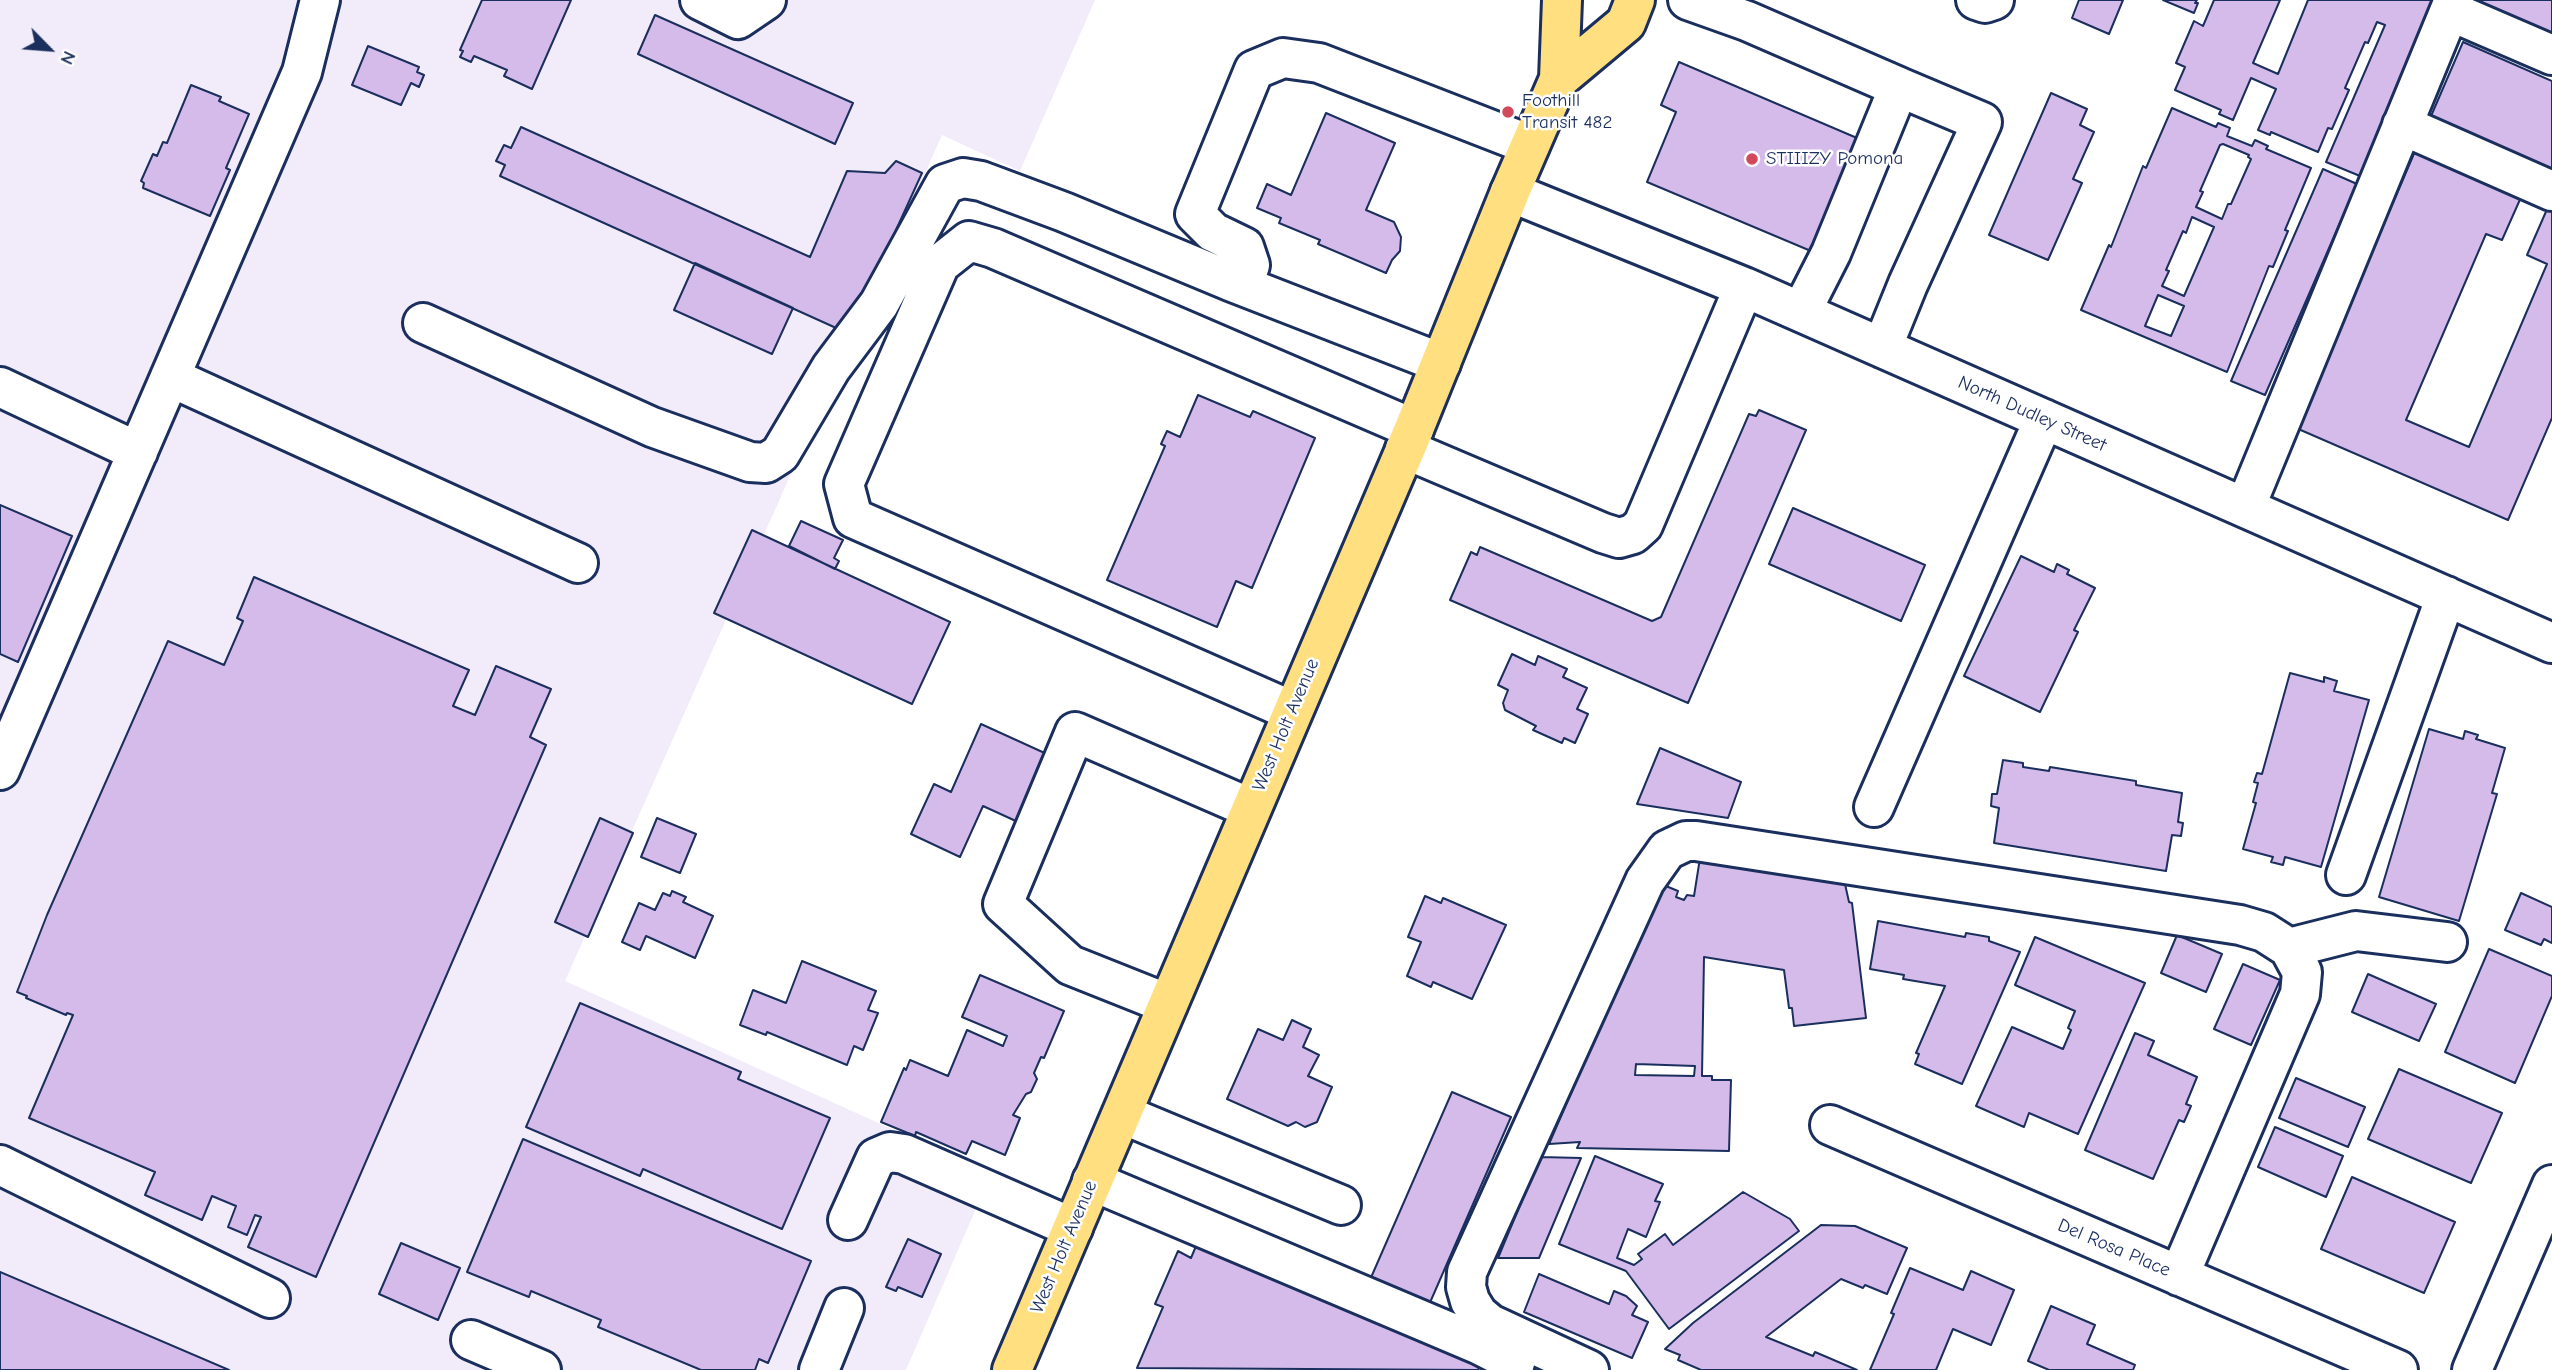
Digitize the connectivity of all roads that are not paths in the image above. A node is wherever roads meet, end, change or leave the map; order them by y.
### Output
1 (320, 0) edge
2 (700, 0) edge
3 (766, 0) edge
4 (1562, 0) edge
5 (1635, 0) edge
6 (1688, 0) edge
7 (1976, 0) edge
8 (1994, 0) edge
9 (2452, 5) edge
10 (2552, 55) edge
11 (1559, 79) junction
12 (1899, 87) junction
13 (2402, 125) junction
14 (1530, 145) junction
15 (2552, 191) edge
16 (1510, 192) junction
17 (1243, 286) junction
18 (1744, 287) junction
19 (1801, 312) junction
20 (423, 323) dead end
21 (1882, 348) junction
22 (1441, 363) junction
23 (170, 377) junction
24 (0, 387) edge
25 (2044, 419) junction
26 (1409, 439) junction
27 (138, 452) junction
28 (2245, 508) junction
29 (578, 563) dead end
30 (2446, 596) junction
31 (2552, 643) edge
32 (1292, 711) junction
33 (0, 770) edge
34 (1874, 807) dead end
35 (1250, 808) junction
36 (2346, 875) dead end
37 (2447, 942) dead end
38 (2289, 948) junction
39 (1168, 1004) junction
40 (1122, 1114) junction
41 (1830, 1125) dead end
42 (0, 1165) edge
43 (1092, 1181) junction
44 (2552, 1185) edge
45 (1341, 1205) dead end
46 (848, 1220) dead end
47 (1073, 1228) junction
48 (2179, 1276) junction
49 (270, 1298) dead end
50 (844, 1308) dead end
51 (471, 1340) dead end
52 (1519, 1368) edge
53 (541, 1370) edge
54 (819, 1370) edge
55 (1012, 1370) edge
56 (1589, 1370) edge
57 (2398, 1370) edge
58 (2472, 1370) edge

1 - 23 street
2 - 3 street
4 - 11 main road, West Holt Avenue
5 - 11 main road, West Holt Avenue
6 - 12 street
7 - 8 street
9 - 10 street
9 - 13 street
11 - 14 main road, West Holt Avenue
12 - 19 street
12 - 21 street
13 - 15 street
13 - 28 street
14 - 16 main road, West Holt Avenue
14 - 17 street
16 - 18 street, North Dudley Street
16 - 22 main road, West Holt Avenue
17 - 20 street
17 - 22 street
18 - 19 street, North Dudley Street
18 - 26 street
19 - 21 street, North Dudley Street
21 - 25 street, North Dudley Street
22 - 26 main road, West Holt Avenue
23 - 27 street
23 - 29 street
24 - 27 street
25 - 28 street, North Dudley Street
25 - 34 street
26 - 32 main road, West Holt Avenue
26 - 32 street
27 - 33 street
28 - 30 street, North Dudley Street
30 - 31 street, North Dudley Street
30 - 36 street
32 - 35 main road, West Holt Avenue
35 - 39 main road, West Holt Avenue
35 - 39 street
37 - 38 street
38 - 48 street
38 - 56 street
39 - 40 main road, West Holt Avenue
40 - 43 main road, West Holt Avenue
40 - 45 street
41 - 48 street, Del Rosa Place
42 - 49 street
43 - 47 main road, West Holt Avenue
43 - 52 street
44 - 58 street
46 - 47 street
47 - 55 main road, West Holt Avenue
48 - 57 street, Del Rosa Place
50 - 54 street
51 - 53 street

